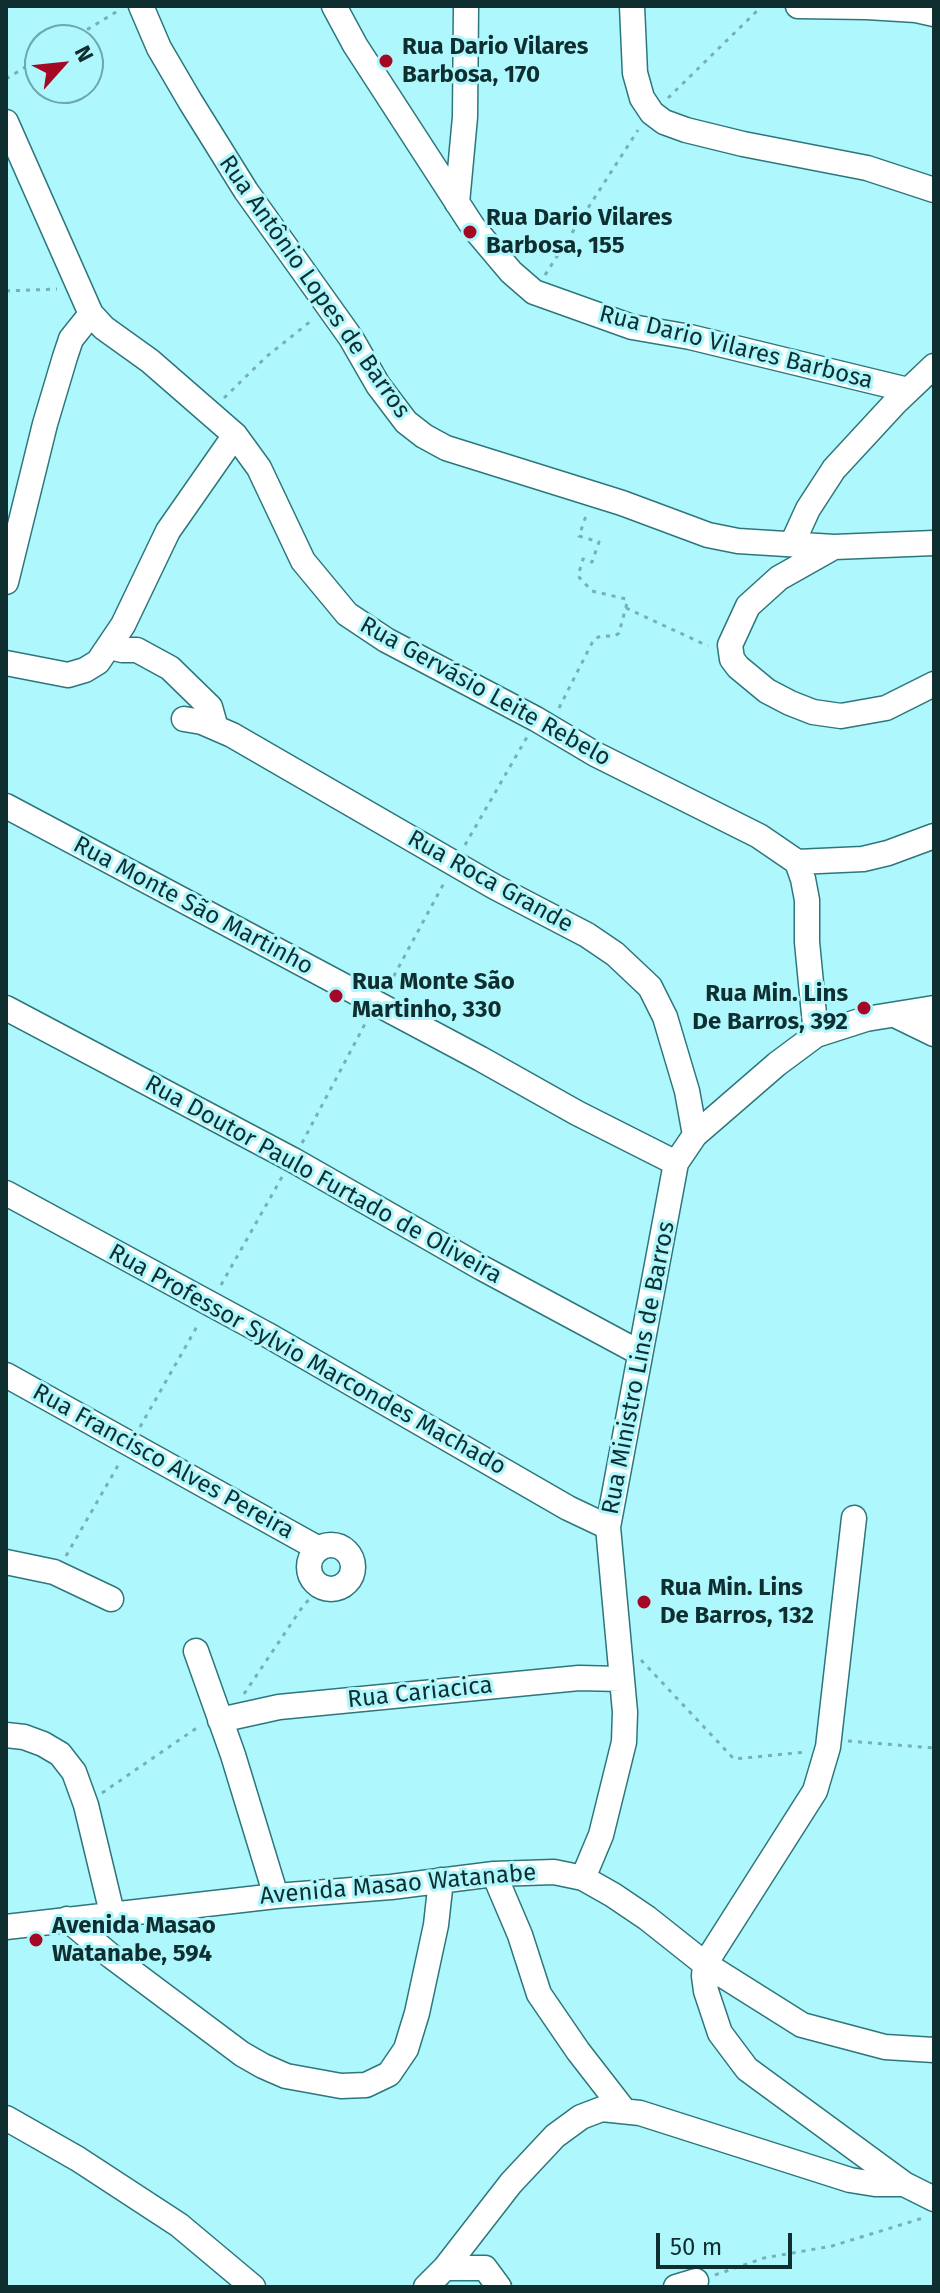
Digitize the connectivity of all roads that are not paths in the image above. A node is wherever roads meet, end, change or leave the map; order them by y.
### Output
1 (141, 6) edge
2 (334, 6) edge
3 (466, 6) edge
4 (632, 6) edge
5 (798, 6) edge
6 (934, 14) edge
7 (6, 122) edge
8 (934, 190) edge
9 (457, 203) junction
10 (91, 314) junction
11 (934, 366) edge
12 (908, 390) junction
13 (235, 435) junction
14 (934, 543) edge
15 (792, 544) junction
16 (834, 547) junction
17 (6, 582) edge
18 (110, 647) junction
19 (6, 663) edge
20 (934, 684) edge
21 (184, 719) dead end
22 (216, 728) junction
23 (6, 806) edge
24 (934, 836) edge
25 (797, 862) junction
26 (6, 1008) edge
27 (934, 1008) edge
28 (897, 1016) junction
29 (934, 1034) edge
30 (816, 1035) junction
31 (695, 1135) junction
32 (676, 1163) junction
33 (6, 1193) edge
34 (640, 1353) junction
35 (6, 1375) edge
36 (854, 1518) dead end
37 (608, 1527) junction
38 (319, 1549) junction
39 (6, 1562) edge
40 (111, 1599) dead end
41 (196, 1651) dead end
42 (621, 1679) junction
43 (228, 1717) junction
44 (6, 1735) edge
45 (494, 1874) junction
46 (583, 1878) junction
47 (441, 1880) junction
48 (276, 1896) junction
49 (112, 1913) junction
50 (67, 1919) junction
51 (6, 1927) edge
52 (705, 1964) junction
53 (934, 2050) edge
54 (623, 2109) junction
55 (6, 2118) edge
56 (904, 2184) junction
57 (934, 2199) edge
58 (445, 2268) junction
59 (253, 2287) edge
60 (426, 2287) edge
61 (499, 2287) edge

1 - 15 street, Rua Antônio Lopes de Barros
2 - 9 street, Rua Dario Vilares Barbosa
3 - 9 street
4 - 8 street
5 - 6 street
7 - 10 street, Rua Gervásio Leite Rebelo
9 - 12 street, Rua Dario Vilares Barbosa
10 - 13 street, Rua Gervásio Leite Rebelo
10 - 17 street
11 - 12 street
12 - 15 street
13 - 18 street
13 - 25 street, Rua Gervásio Leite Rebelo
14 - 16 street, Rua Antônio Lopes de Barros
15 - 16 street, Rua Antônio Lopes de Barros
16 - 20 street
18 - 19 street
18 - 22 street
21 - 22 street, Rua Roca Grande
22 - 31 street, Rua Roca Grande
23 - 32 street, Rua Monte São Martinho
24 - 25 street
25 - 30 street
26 - 34 street, Rua Doutor Paulo Furtado de Oliveira
27 - 28 street, Rua Ministro Lins de Barros
28 - 29 street
28 - 30 street, Rua Ministro Lins de Barros
30 - 31 street, Rua Ministro Lins de Barros
31 - 32 street, Rua Ministro Lins de Barros
32 - 34 street, Rua Ministro Lins de Barros
33 - 37 street, Rua Professor Sylvio Marcondes Machado
34 - 37 street, Rua Ministro Lins de Barros
35 - 38 street, Rua Francisco Alves Pereira
36 - 52 street
37 - 42 street, Rua Ministro Lins de Barros
38 - 38 street, Rua Francisco Alves Pereira
39 - 40 street
41 - 43 street
42 - 43 street, Rua Cariacica
42 - 46 street, Rua Ministro Lins de Barros
43 - 48 street
44 - 49 street
45 - 46 street, Avenida Masao Watanabe
45 - 47 street, Avenida Masao Watanabe
45 - 54 street
46 - 52 street, Avenida Masao Watanabe
47 - 48 street, Avenida Masao Watanabe
47 - 50 street
48 - 49 street, Avenida Masao Watanabe
49 - 50 street, Avenida Masao Watanabe
50 - 51 street, Avenida Masao Watanabe
52 - 53 street, Avenida Masao Watanabe
52 - 56 street
54 - 56 street
54 - 58 street
55 - 59 street
56 - 57 street
58 - 60 street
58 - 61 street

